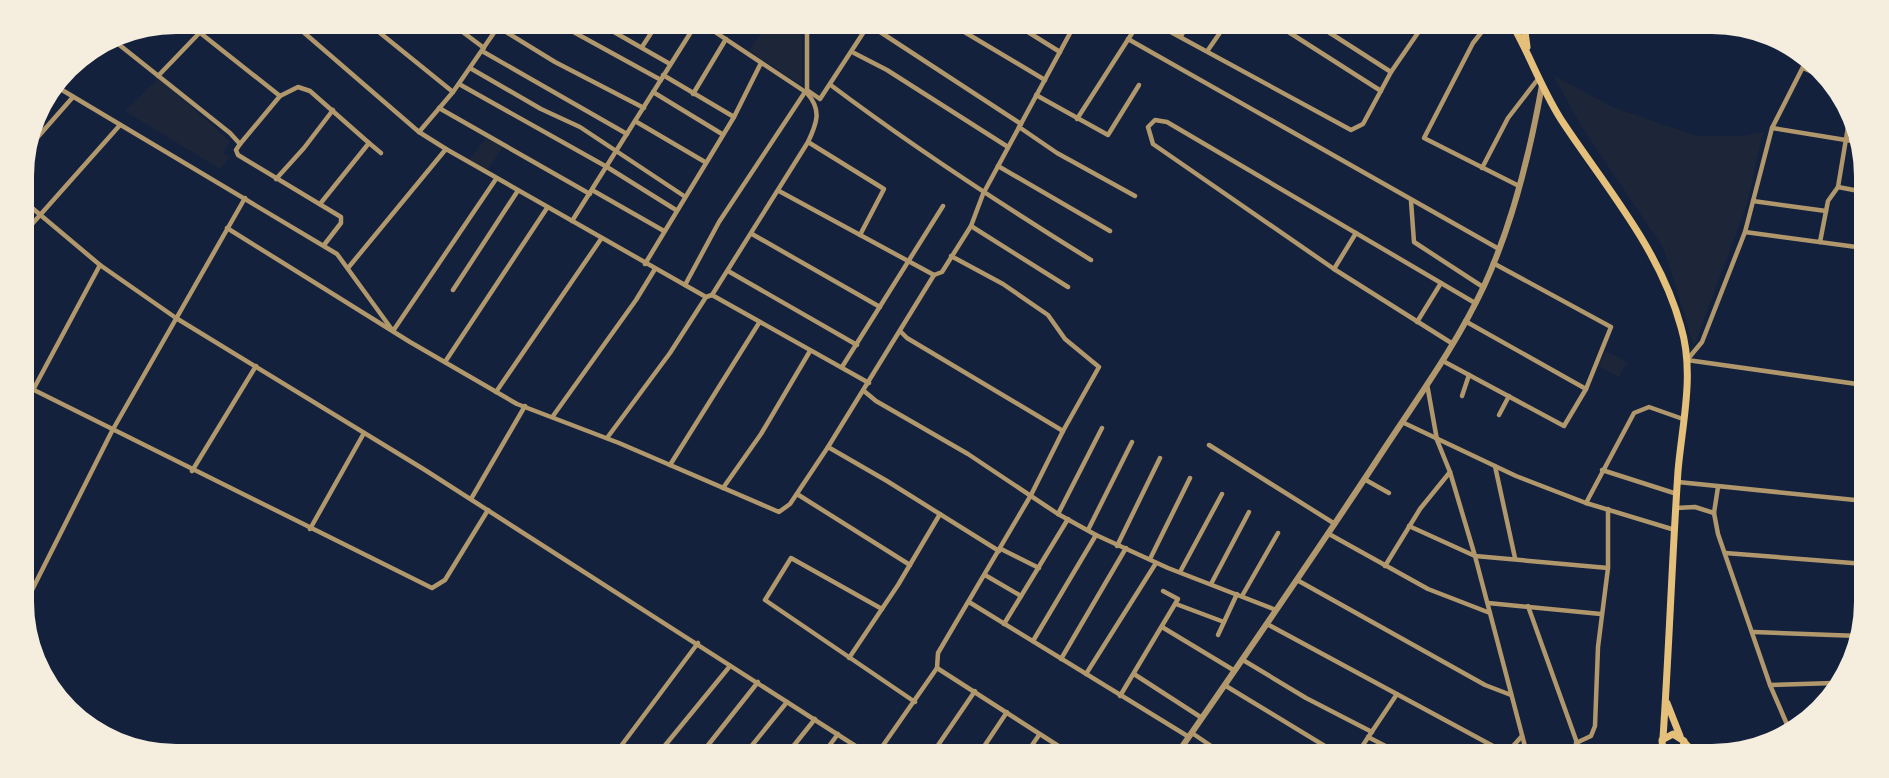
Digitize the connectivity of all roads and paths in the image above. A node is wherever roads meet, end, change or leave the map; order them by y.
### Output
1 (199, 34) edge
2 (201, 34) edge
3 (306, 34) edge
4 (381, 34) edge
5 (464, 34) edge
6 (494, 34) edge
7 (511, 34) edge
8 (578, 34) edge
9 (618, 34) edge
10 (650, 34) edge
11 (690, 34) edge
12 (719, 34) edge
13 (719, 34) edge
14 (807, 34) edge
15 (865, 34) edge
16 (866, 34) edge
17 (884, 34) edge
18 (968, 34) edge
19 (1032, 34) edge
20 (1070, 34) edge
21 (1131, 34) edge
22 (1177, 34) edge
23 (1219, 34) edge
24 (1292, 34) edge
25 (1332, 34) edge
26 (1417, 34) edge
27 (1480, 34) edge
28 (1517, 34) edge
29 (1525, 34) edge
30 (1181, 36) joint
31 (726, 39) junction
32 (1128, 39) junction
33 (120, 46) edge
34 (642, 47) junction
35 (483, 50) junction
36 (1208, 50) junction
37 (1060, 52) junction
38 (854, 53) junction
39 (1527, 53) junction
40 (762, 63) junction
41 (670, 64) junction
42 (1803, 67) edge
43 (470, 68) junction
44 (1391, 72) junction
45 (158, 76) junction
46 (662, 77) junction
47 (1045, 80) junction
48 (1540, 82) junction
49 (459, 84) junction
50 (1139, 85) dead end
51 (832, 86) junction
52 (63, 91) edge
53 (1381, 91) junction
54 (453, 92) junction
55 (653, 92) junction
56 (806, 92) junction
57 (693, 94) junction
58 (1036, 95) junction
59 (280, 96) junction
60 (73, 97) junction
61 (439, 108) junction
62 (644, 108) junction
63 (818, 109) junction
64 (333, 110) junction
65 (734, 117) junction
66 (1077, 119) junction
67 (635, 121) junction
68 (120, 125) junction
69 (1020, 125) junction
70 (1772, 128) junction
71 (1847, 131) edge
72 (419, 132) junction
73 (41, 133) edge
74 (627, 134) junction
75 (722, 134) junction
76 (1845, 140) junction
77 (1850, 141) edge
78 (808, 142) junction
79 (369, 143) junction
80 (240, 144) junction
81 (1008, 147) junction
82 (446, 149) junction
83 (616, 150) junction
84 (381, 153) dead end
85 (705, 162) junction
86 (998, 166) junction
87 (607, 167) junction
88 (1482, 168) junction
89 (276, 179) junction
90 (496, 179) junction
91 (1519, 186) junction
92 (1838, 188) junction
93 (1854, 190) edge
94 (779, 191) junction
95 (518, 192) junction
96 (591, 192) junction
97 (984, 194) junction
98 (684, 195) junction
99 (1135, 196) dead end
100 (244, 198) junction
101 (1411, 201) junction
102 (1753, 201) junction
103 (320, 204) junction
104 (943, 206) dead end
105 (547, 208) junction
106 (676, 210) junction
107 (35, 211) edge
108 (1826, 211) junction
109 (40, 215) junction
110 (35, 221) edge
111 (572, 221) junction
112 (971, 226) junction
113 (227, 228) junction
114 (664, 231) junction
115 (1110, 231) dead end
116 (1745, 232) junction
117 (1356, 233) junction
118 (752, 234) junction
119 (860, 235) junction
120 (602, 239) junction
121 (1820, 242) junction
122 (324, 245) junction
123 (1854, 247) edge
124 (1499, 249) junction
125 (951, 256) junction
126 (1091, 260) dead end
127 (908, 261) junction
128 (1493, 263) junction
129 (645, 264) junction
130 (100, 265) junction
131 (348, 268) junction
132 (1334, 268) junction
133 (655, 269) junction
134 (728, 271) junction
135 (934, 275) junction
136 (1441, 283) junction
137 (685, 285) junction
138 (1068, 287) dead end
139 (1484, 287) junction
140 (453, 290) dead end
141 (712, 295) junction
142 (706, 297) junction
143 (1475, 303) junction
144 (880, 307) junction
145 (176, 318) junction
146 (1465, 321) junction
147 (1417, 322) junction
148 (759, 323) junction
149 (393, 331) junction
150 (900, 331) junction
151 (1453, 344) junction
152 (857, 345) junction
153 (810, 351) junction
154 (1687, 360) junction
155 (1443, 361) junction
156 (446, 362) junction
157 (256, 366) junction
158 (843, 368) junction
159 (1469, 375) junction
160 (869, 383) junction
161 (1427, 384) junction
162 (1854, 384) edge
163 (34, 387) edge
164 (1587, 389) junction
165 (34, 391) edge
166 (864, 391) junction
167 (495, 392) junction
168 (1462, 396) dead end
169 (1509, 396) junction
170 (525, 406) junction
171 (1499, 415) dead end
172 (553, 416) junction
173 (1683, 419) junction
174 (1402, 422) junction
175 (1102, 428) dead end
176 (112, 431) junction
177 (1063, 431) junction
178 (364, 433) junction
179 (607, 438) junction
180 (1437, 440) junction
181 (1132, 442) dead end
182 (1209, 445) dead end
183 (828, 447) junction
184 (1160, 458) dead end
185 (670, 465) junction
186 (1495, 466) junction
187 (1602, 470) junction
188 (192, 471) junction
189 (1450, 472) junction
190 (1190, 478) dead end
191 (1364, 479) junction
192 (1678, 482) junction
193 (1718, 487) junction
194 (723, 488) junction
195 (1389, 493) dead end
196 (797, 494) junction
197 (1222, 494) dead end
198 (1677, 494) junction
199 (1031, 495) junction
200 (471, 499) junction
201 (1854, 500) edge
202 (1586, 503) junction
203 (1676, 507) junction
204 (1608, 509) junction
205 (488, 510) junction
206 (1249, 512) dead end
207 (1714, 513) junction
208 (940, 514) junction
209 (1058, 514) junction
210 (1068, 519) junction
211 (1335, 524) junction
212 (1409, 526) junction
213 (310, 529) junction
214 (1088, 530) junction
215 (1675, 530) junction
216 (1278, 533) dead end
217 (1329, 534) junction
218 (1096, 535) junction
219 (1117, 546) junction
220 (1126, 548) junction
221 (1000, 550) junction
222 (1725, 553) junction
223 (1475, 556) junction
224 (1515, 558) junction
225 (1150, 559) junction
226 (1156, 563) junction
227 (1854, 563) edge
228 (910, 565) junction
229 (1385, 566) junction
230 (1608, 567) junction
231 (1039, 568) junction
232 (1180, 572) junction
233 (984, 575) junction
234 (1297, 580) junction
235 (1211, 584) junction
236 (34, 586) edge
237 (1163, 591) dead end
238 (1239, 595) junction
239 (1022, 596) junction
240 (969, 602) junction
241 (1488, 603) junction
242 (1176, 604) junction
243 (1528, 606) junction
244 (882, 609) junction
245 (1276, 610) junction
246 (1490, 613) junction
247 (1601, 614) junction
248 (1224, 622) junction
249 (1004, 624) junction
250 (1267, 624) junction
251 (1162, 627) junction
252 (1754, 632) junction
253 (1218, 635) dead end
254 (1850, 636) edge
255 (1033, 641) junction
256 (698, 643) junction
257 (849, 658) junction
258 (1061, 659) junction
259 (1243, 660) junction
260 (730, 666) junction
261 (937, 668) junction
262 (1234, 671) junction
263 (1086, 674) junction
264 (1134, 674) junction
265 (758, 682) junction
266 (1829, 683) edge
267 (1770, 685) junction
268 (1226, 686) junction
269 (975, 691) junction
270 (1396, 694) junction
271 (1511, 695) junction
272 (1664, 695) junction
273 (1120, 696) junction
274 (787, 702) junction
275 (915, 702) junction
276 (1007, 712) junction
277 (1202, 718) junction
278 (815, 719) junction
279 (1786, 723) edge
280 (838, 734) junction
281 (1370, 734) junction
282 (1039, 735) junction
283 (1190, 735) junction
284 (1522, 736) junction
285 (1680, 736) junction
286 (1663, 738) junction
287 (986, 743) edge
288 (1033, 743) edge
289 (1053, 743) edge
290 (1185, 743) edge
291 (1204, 743) edge
292 (1320, 743) edge
293 (1364, 743) edge
294 (1384, 743) edge
295 (1488, 743) edge
296 (1515, 743) edge
297 (1524, 743) edge
298 (1576, 743) joint
299 (1663, 743) edge
300 (1685, 743) edge
301 (623, 744) edge
302 (666, 744) edge
303 (709, 744) edge
304 (753, 744) edge
305 (795, 744) edge
306 (831, 744) edge
307 (852, 744) edge
308 (885, 744) edge
309 (939, 744) edge

1 - 45 street
2 - 59 street
3 - 72 street
4 - 54 street
5 - 35 street
6 - 35 street
7 - 62 street
8 - 46 street
9 - 34 street
10 - 34 street
11 - 41 street
12 - 31 street
13 - 56 street
14 - 56 street
15 - 56 street
16 - 38 street
17 - 69 street
18 - 47 street
19 - 37 street
20 - 37 street
21 - 32 street
22 - 30 street
23 - 36 street
24 - 53 street
25 - 44 street
26 - 44 street
27 - 88 street
28 - 39 main road
29 - 39 main road
30 - 36 street
31 - 40 street
31 - 57 street
32 - 66 street
32 - 101 street
33 - 45 street
34 - 41 street
35 - 43 street
35 - 74 street
36 - 53 street
37 - 47 street
38 - 51 street
38 - 81 street
39 - 48 main road
40 - 56 street
40 - 65 street
41 - 46 street
42 - 70 street
43 - 49 street
43 - 83 street
44 - 53 street
45 - 80 street
46 - 55 street
46 - 57 street
47 - 58 street
48 - 88 street
48 - 91 street
48 - 154 main road
49 - 54 street
49 - 87 street
50 - 66 street
51 - 63 street
51 - 97 street
52 - 60 street
54 - 61 street
55 - 62 street
55 - 75 street
56 - 63 street
56 - 137 street
57 - 65 street
58 - 66 street
58 - 69 street
59 - 64 street
59 - 80 street
60 - 68 street
60 - 73 street
61 - 72 street
61 - 96 street
62 - 67 street
63 - 78 street
64 - 79 street
64 - 89 street
65 - 75 street
67 - 74 street
67 - 85 street
68 - 100 street
68 - 109 street
69 - 81 street
69 - 99 street
70 - 76 street
70 - 102 street
71 - 76 street
72 - 82 street
74 - 83 street
75 - 85 street
76 - 77 street
76 - 92 street
78 - 94 street
78 - 119 street
79 - 84 street
79 - 103 street
80 - 89 street
81 - 86 street
82 - 90 street
82 - 131 street
83 - 87 street
83 - 98 street
85 - 98 street
86 - 97 street
86 - 115 street
87 - 96 street
87 - 106 street
88 - 91 street
89 - 103 street
90 - 95 street
90 - 149 street
91 - 124 street
92 - 93 street
92 - 108 street
94 - 118 street
94 - 119 street
95 - 105 street
95 - 140 street
96 - 111 street
96 - 114 street
97 - 112 street
97 - 126 street
98 - 106 street
100 - 113 street
100 - 122 street
101 - 124 street
101 - 139 street
102 - 108 street
102 - 116 street
103 - 122 street
104 - 127 street
105 - 111 street
105 - 156 street
106 - 114 street
107 - 109 street
108 - 121 street
109 - 110 street
109 - 130 street
111 - 120 street
112 - 125 street
112 - 138 street
113 - 145 street
113 - 149 street
114 - 129 street
116 - 121 street
116 - 154 street
117 - 132 street
117 - 132 street
117 - 136 street
118 - 134 street
118 - 144 street
119 - 127 street
120 - 129 street
120 - 167 street
121 - 123 street
122 - 131 street
124 - 128 street
125 - 135 street
125 - 177 street
127 - 135 street
127 - 144 street
128 - 139 street
128 - 164 street
129 - 133 street
130 - 145 street
130 - 163 street
131 - 149 street
132 - 147 street
133 - 137 street
133 - 172 street
134 - 141 street
134 - 152 street
135 - 150 street
136 - 143 street
136 - 147 street
137 - 142 street
139 - 143 street
141 - 142 street
141 - 148 street
142 - 179 street
143 - 146 street
144 - 152 street
145 - 157 street
145 - 176 street
146 - 151 street
146 - 164 street
147 - 151 street
148 - 153 street
148 - 185 street
149 - 156 street
150 - 160 street
150 - 177 street
151 - 155 street
152 - 158 street
153 - 158 street
153 - 194 street
154 - 162 street
154 - 173 main road
155 - 159 street
155 - 161 street
156 - 167 street
157 - 178 street
157 - 188 street
158 - 160 street
159 - 168 street
159 - 169 street
160 - 166 street
161 - 174 street
161 - 180 street
164 - 169 street
165 - 176 street
166 - 183 street
166 - 199 street
167 - 170 street
169 - 171 street
170 - 172 street
170 - 200 street
172 - 179 street
173 - 187 street
173 - 192 main road
174 - 180 street
174 - 191 street
175 - 209 street
176 - 188 street
176 - 236 street
177 - 199 street
178 - 200 street
178 - 213 street
179 - 185 street
180 - 186 street
180 - 189 street
181 - 214 street
182 - 211 street
183 - 196 street
183 - 208 street
184 - 219 street
185 - 194 street
186 - 202 street
186 - 224 street
187 - 198 street
187 - 202 street
188 - 213 street
189 - 212 street
189 - 223 street
190 - 225 street
191 - 195 street
191 - 211 street
192 - 193 street
192 - 198 main road
193 - 201 street
193 - 207 street
194 - 196 street
196 - 228 street
197 - 232 street
198 - 203 main road
199 - 209 street
199 - 221 street
200 - 205 street
202 - 204 street
203 - 207 street
203 - 215 main road
204 - 215 street
204 - 230 street
205 - 213 street
205 - 256 street
206 - 235 street
207 - 222 street
208 - 221 street
208 - 228 street
209 - 210 street
210 - 214 street
210 - 231 street
211 - 217 street
212 - 223 street
212 - 229 street
214 - 218 street
215 - 272 main road
216 - 238 street
217 - 229 street
217 - 234 street
218 - 219 street
218 - 255 street
219 - 220 street
220 - 225 street
220 - 258 street
221 - 231 street
221 - 233 street
222 - 227 street
222 - 252 street
223 - 224 street
223 - 241 street
224 - 230 street
225 - 226 street
226 - 232 street
226 - 263 street
228 - 244 street
229 - 246 street
230 - 247 street
231 - 239 street
232 - 235 street
233 - 239 street
233 - 240 street
234 - 245 street
234 - 271 street
235 - 238 street
237 - 242 street
238 - 245 street
238 - 248 street
239 - 249 street
240 - 249 street
240 - 261 street
241 - 243 street
241 - 246 street
242 - 248 street
242 - 251 street
243 - 247 street
243 - 298 street
244 - 257 street
244 - 257 street
245 - 250 street
246 - 271 street
247 - 298 street
248 - 253 street
249 - 255 street
250 - 259 street
250 - 270 street
251 - 262 street
251 - 264 street
252 - 254 street
252 - 267 street
255 - 258 street
256 - 260 street
256 - 301 street
257 - 275 street
258 - 263 street
259 - 262 street
259 - 281 street
260 - 265 street
260 - 302 street
261 - 269 street
261 - 275 street
262 - 268 street
263 - 273 street
264 - 273 street
264 - 277 street
265 - 274 street
265 - 303 street
266 - 267 street
267 - 279 street
268 - 277 street
268 - 292 street
269 - 276 street
269 - 309 street
270 - 281 street
270 - 295 street
271 - 284 street
272 - 285 main road
272 - 286 main road
273 - 283 street
274 - 278 street
274 - 304 street
275 - 308 street
276 - 282 street
276 - 287 street
277 - 283 street
278 - 280 street
278 - 305 street
280 - 306 street
280 - 307 street
281 - 293 street
281 - 294 street
282 - 288 street
282 - 289 street
283 - 290 street
283 - 291 street
284 - 296 street
284 - 297 street
285 - 286 main road
285 - 300 main road
286 - 299 main road

